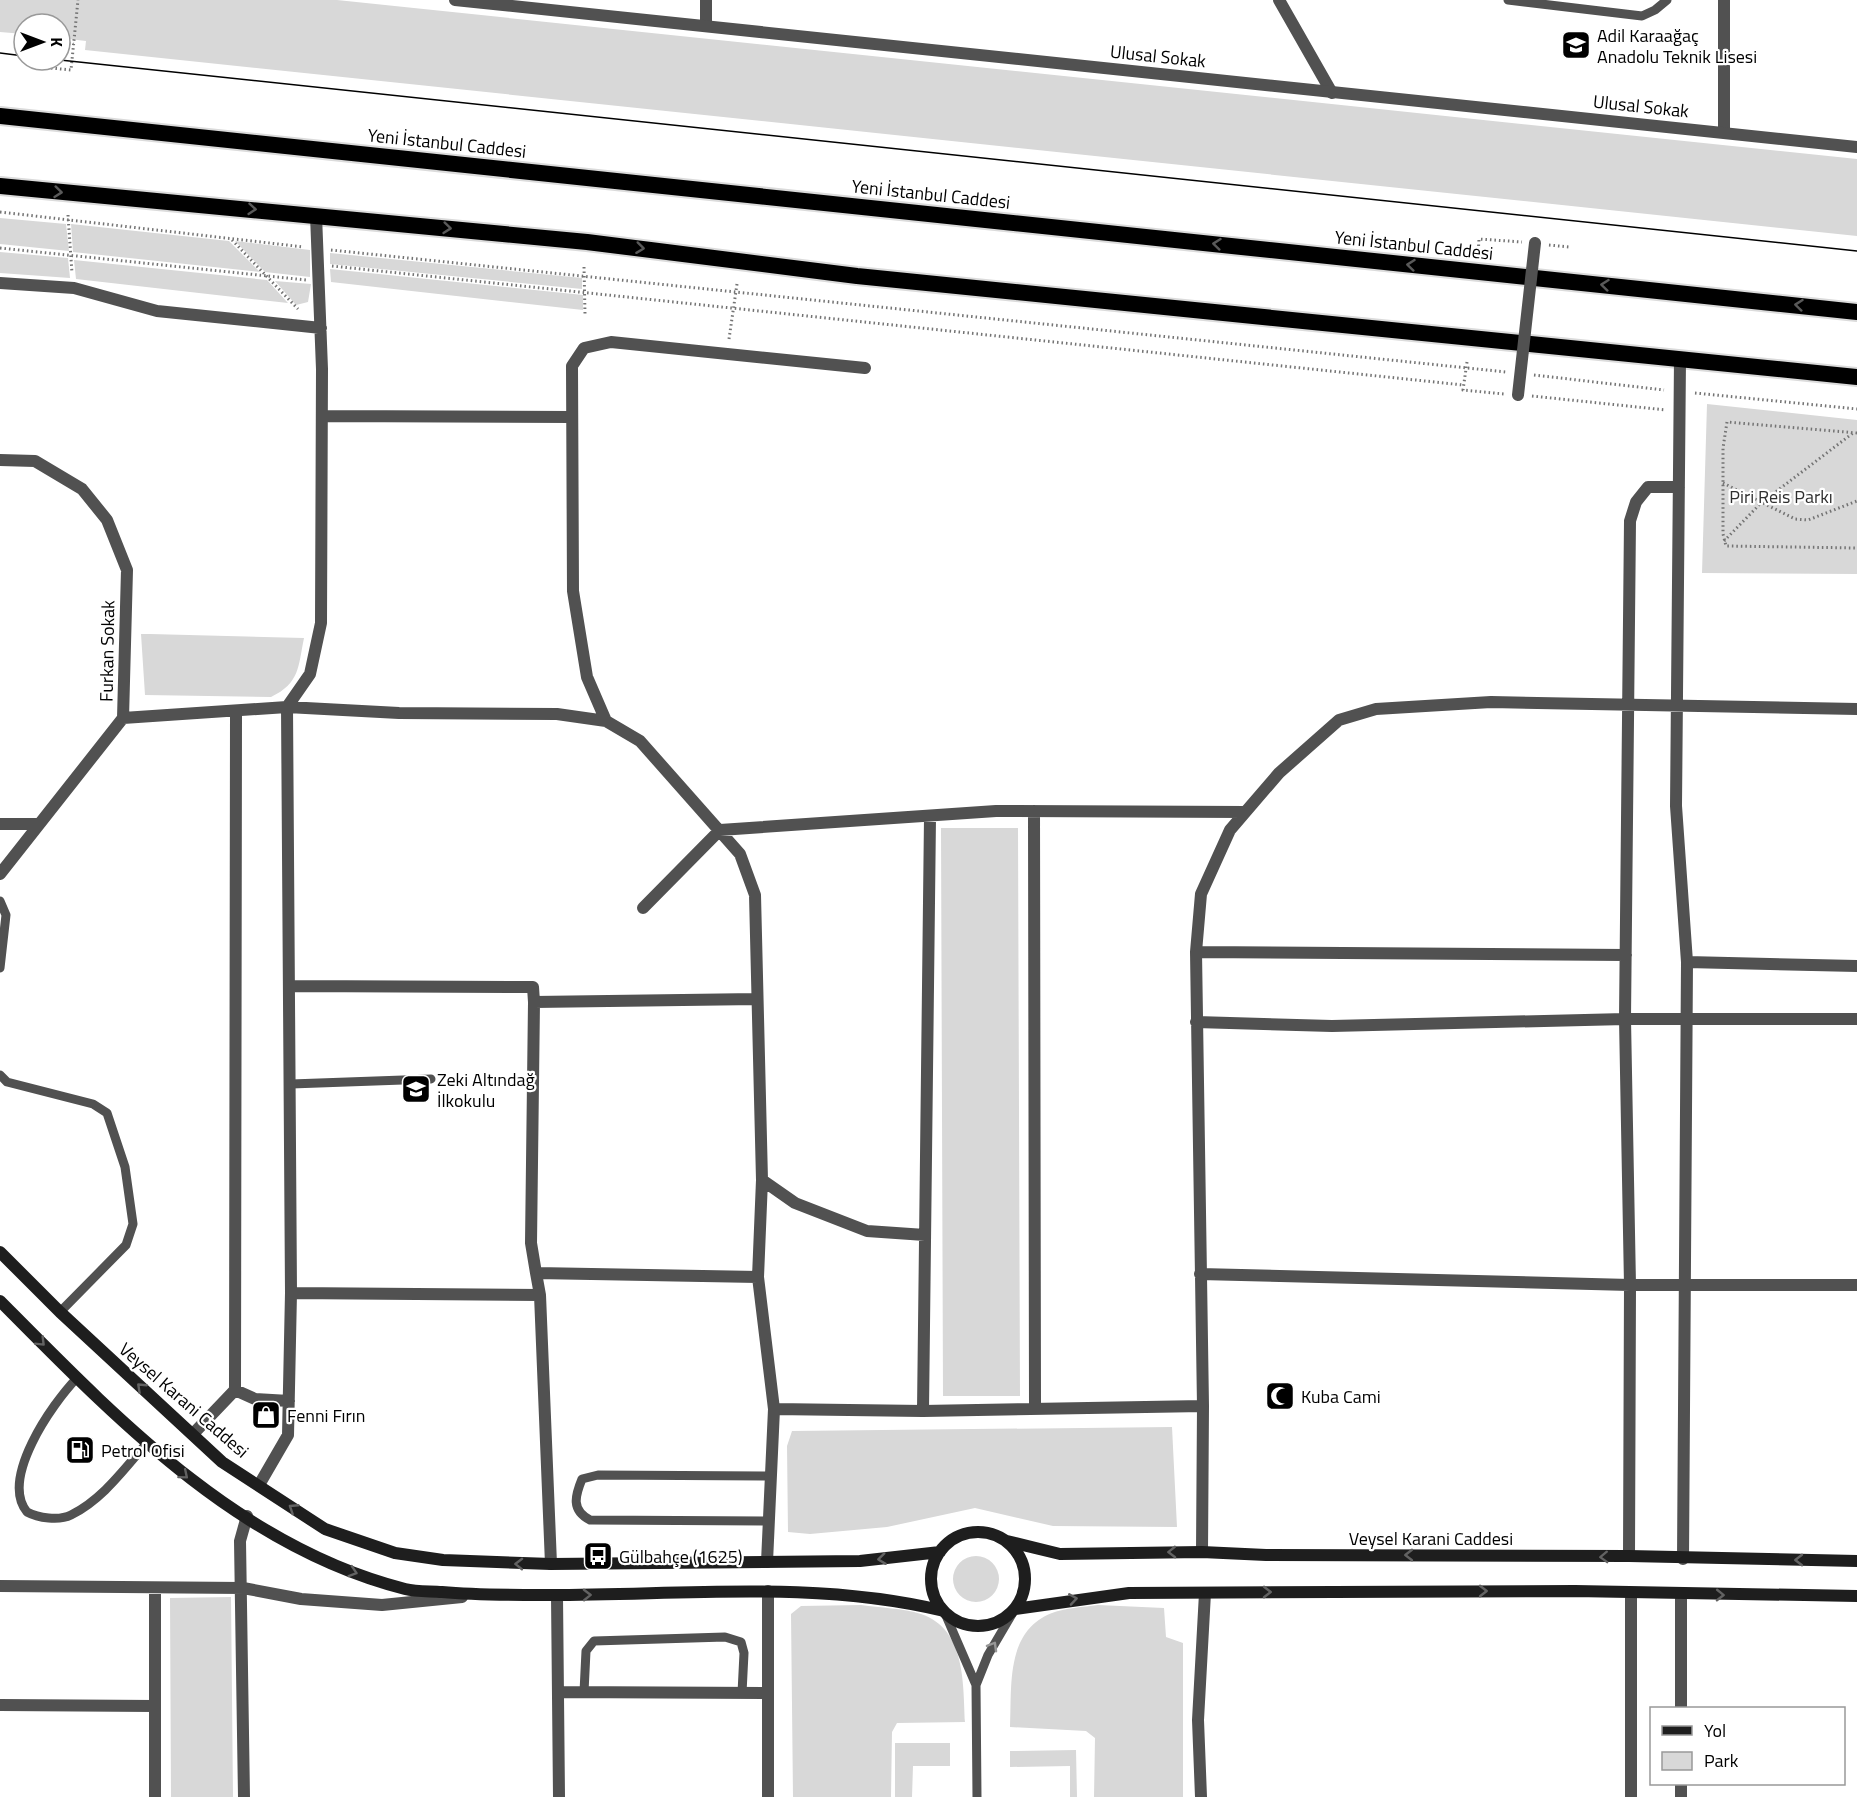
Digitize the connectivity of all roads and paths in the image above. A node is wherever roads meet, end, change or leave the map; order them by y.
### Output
1 (78, 0) edge
2 (455, 0) edge
3 (706, 0) edge
4 (1279, 0) edge
5 (1508, 0) edge
6 (1667, 0) edge
7 (1725, 0) edge
8 (542, 4) edge
9 (706, 26) junction
10 (74, 44) joint
11 (72, 61) edge
12 (1332, 93) junction
13 (0, 116) edge
14 (1724, 132) junction
15 (1857, 147) edge
16 (0, 186) edge
17 (0, 212) edge
18 (68, 215) dead end
19 (316, 215) junction
20 (69, 220) junction
21 (1479, 238) dead end
22 (231, 239) junction
23 (1535, 243) junction
24 (0, 248) edge
25 (309, 248) dead end
26 (1569, 248) dead end
27 (335, 250) dead end
28 (71, 255) junction
29 (330, 266) dead end
30 (584, 267) dead end
31 (267, 276) junction
32 (584, 276) junction
33 (312, 281) dead end
34 (0, 283) edge
35 (737, 284) dead end
36 (74, 288) junction
37 (736, 292) junction
38 (584, 293) junction
39 (734, 308) junction
40 (1857, 312) edge
41 (585, 314) dead end
42 (319, 328) junction
43 (729, 343) dead end
44 (1680, 359) junction
45 (1467, 362) dead end
46 (865, 368) dead end
47 (1466, 368) junction
48 (1511, 373) dead end
49 (1523, 374) dead end
50 (1857, 377) edge
51 (1463, 385) junction
52 (1680, 392) junction
53 (1518, 395) junction
54 (1857, 410) edge
55 (1679, 411) junction
56 (322, 416) junction
57 (572, 417) junction
58 (1855, 433) edge
59 (0, 460) edge
60 (1723, 483) junction
61 (1679, 487) junction
62 (1857, 501) edge
63 (1761, 502) junction
64 (1724, 541) junction
65 (1857, 548) edge
66 (1629, 705) junction
67 (1677, 706) junction
68 (287, 707) junction
69 (1857, 709) edge
70 (236, 711) junction
71 (123, 718) junction
72 (606, 721) junction
73 (1034, 810) junction
74 (1245, 812) junction
75 (930, 817) junction
76 (0, 824) edge
77 (38, 824) junction
78 (720, 830) junction
79 (0, 874) edge
80 (0, 901) edge
81 (643, 908) dead end
82 (1196, 952) junction
83 (1626, 955) junction
84 (1687, 962) junction
85 (1857, 966) edge
86 (0, 968) edge
87 (290, 986) junction
88 (757, 999) junction
89 (534, 1002) junction
90 (1626, 1019) junction
91 (1857, 1019) edge
92 (1687, 1020) junction
93 (1196, 1022) junction
94 (0, 1075) edge
95 (430, 1079) dead end
96 (291, 1084) junction
97 (762, 1180) junction
98 (925, 1235) junction
99 (0, 1252) edge
100 (536, 1273) junction
101 (1200, 1274) junction
102 (758, 1276) junction
103 (1630, 1285) junction
104 (1685, 1285) junction
105 (1857, 1285) edge
106 (291, 1293) junction
107 (540, 1295) junction
108 (0, 1301) edge
109 (60, 1312) junction
110 (77, 1378) junction
111 (235, 1390) junction
112 (289, 1401) junction
113 (1203, 1406) junction
114 (774, 1409) junction
115 (1035, 1409) junction
116 (923, 1411) junction
117 (193, 1434) junction
118 (147, 1443) junction
119 (16, 1453) dead end
120 (771, 1476) junction
121 (259, 1485) junction
122 (10, 1495) dead end
123 (247, 1516) junction
124 (769, 1521) junction
125 (1007, 1541) junction
126 (940, 1552) junction
127 (1202, 1552) junction
128 (1629, 1556) junction
129 (1683, 1559) junction
130 (1857, 1561) edge
131 (767, 1562) junction
132 (551, 1564) junction
133 (0, 1586) edge
134 (155, 1588) junction
135 (243, 1588) junction
136 (768, 1591) junction
137 (1205, 1593) junction
138 (1631, 1593) junction
139 (1681, 1594) junction
140 (479, 1595) junction
141 (557, 1596) junction
142 (1857, 1596) edge
143 (1015, 1609) junction
144 (944, 1611) junction
145 (976, 1685) junction
146 (558, 1692) junction
147 (584, 1692) junction
148 (742, 1693) junction
149 (768, 1693) junction
150 (0, 1705) edge
151 (155, 1706) junction
152 (1681, 1707) edge
153 (156, 1797) edge
154 (244, 1797) edge
155 (559, 1797) edge
156 (768, 1797) edge
157 (977, 1797) edge
158 (1201, 1797) edge
159 (1631, 1797) edge

1 - 10 path
2 - 8 street, Ulusal Sokak
3 - 9 street
4 - 12 street
5 - 6 lane
7 - 14 street
8 - 9 street, Ulusal Sokak
9 - 12 street, Ulusal Sokak
10 - 11 path
12 - 14 street, Ulusal Sokak
40 -> 13 highway, Yeni İstanbul Caddesi
14 - 15 street, Ulusal Sokak
16 -> 19 highway
17 - 20 path
18 - 20 path
19 - 42 street
19 -> 44 highway
20 - 22 path
20 - 28 path
21 - 23 path
22 - 25 path
22 - 31 path
23 - 26 path
23 - 53 street, bridge
24 - 28 path
27 - 32 path
28 - 31 path
28 - 36 path
29 - 38 path
30 - 32 path
31 - 33 path
31 - 42 path
32 - 37 path
32 - 38 path
34 - 36 street
35 - 37 path
36 - 42 street
37 - 39 path
37 - 47 path
38 - 39 path
38 - 41 path
39 - 43 path
39 - 51 path
42 - 56 street
44 - 50 highway
44 - 52 street
45 - 47 path
46 - 57 street
47 - 48 path
47 - 51 path
49 - 52 path
51 - 53 path
52 - 54 path
52 - 55 street
53 - 55 path
55 - 61 street
56 - 57 street
56 - 68 street
57 - 72 street
58 - 60 path
58 - 63 path
59 - 71 street, Furkan Sokak
60 - 63 path
60 - 64 path
61 - 66 street
61 - 67 street
62 - 63 path
63 - 64 path
64 - 65 path
66 - 67 street
66 - 74 street
66 - 83 street
67 - 69 street
67 - 84 street
68 - 70 street
68 - 72 street
68 - 87 street
70 - 71 street
70 - 111 street
71 - 77 street, Furkan Sokak
72 - 78 street
73 - 74 street
73 - 75 street
73 - 115 street
74 - 82 street
75 - 78 street
75 - 98 street
76 - 77 street
77 - 79 street, Furkan Sokak
78 - 81 street
78 - 88 street
80 - 86 lane
82 - 83 street
82 - 93 street
83 - 90 street
84 - 85 street
84 - 92 street
87 - 89 street
87 - 96 street
88 - 89 street
88 - 97 street
89 - 100 street
90 - 92 street
90 - 93 street
90 - 103 street
91 - 92 street
92 - 104 street
93 - 101 street
94 - 109 lane
95 - 96 lane
96 - 106 street
97 - 98 street
97 - 102 street
98 - 116 street
99 - 109 main road, Veysel Karani Caddesi
100 - 102 street
100 - 107 street
101 - 103 street
101 - 113 street
102 - 114 street
103 - 104 street
103 - 128 street
104 - 105 street
104 - 129 street
106 - 107 street
106 - 112 street
107 - 132 street
108 -> 110 main road
117 -> 109 main road, Veysel Karani Caddesi
110 - 118 main road
110 - 119 lane
111 - 112 street
111 - 117 street
112 - 121 street
113 - 115 street
113 - 127 street
114 - 116 street
114 - 120 street
115 - 116 street
117 - 121 main road, Veysel Karani Caddesi
118 - 122 lane
118 -> 123 main road
120 - 124 street
120 - 124 lane
132 -> 121 main road, Veysel Karani Caddesi
123 - 135 street
123 -> 140 main road
124 - 131 street
125 - 126 main road
127 -> 125 main road, Veysel Karani Caddesi
125 - 143 main road
126 -> 131 main road, Veysel Karani Caddesi
126 - 144 main road
128 -> 127 main road, Veysel Karani Caddesi
128 - 129 main road, Veysel Karani Caddesi
130 -> 129 main road, Veysel Karani Caddesi
131 - 132 main road, Veysel Karani Caddesi
133 - 134 street
134 - 135 street
134 - 151 street
135 - 140 street
135 - 154 street
141 -> 136 main road
136 - 144 main road
136 - 149 street
137 -> 138 main road
143 -> 137 main road
137 - 158 street
138 - 139 main road
138 - 159 street
139 -> 142 main road
139 - 152 street
140 - 141 main road
141 - 146 street
143 - 144 main road
145 -> 143 lane
144 - 145 lane
145 - 157 lane
146 - 147 street
146 - 155 street
147 - 148 street
147 - 148 lane
148 - 149 street
149 - 156 street
150 - 151 street
151 - 153 street

